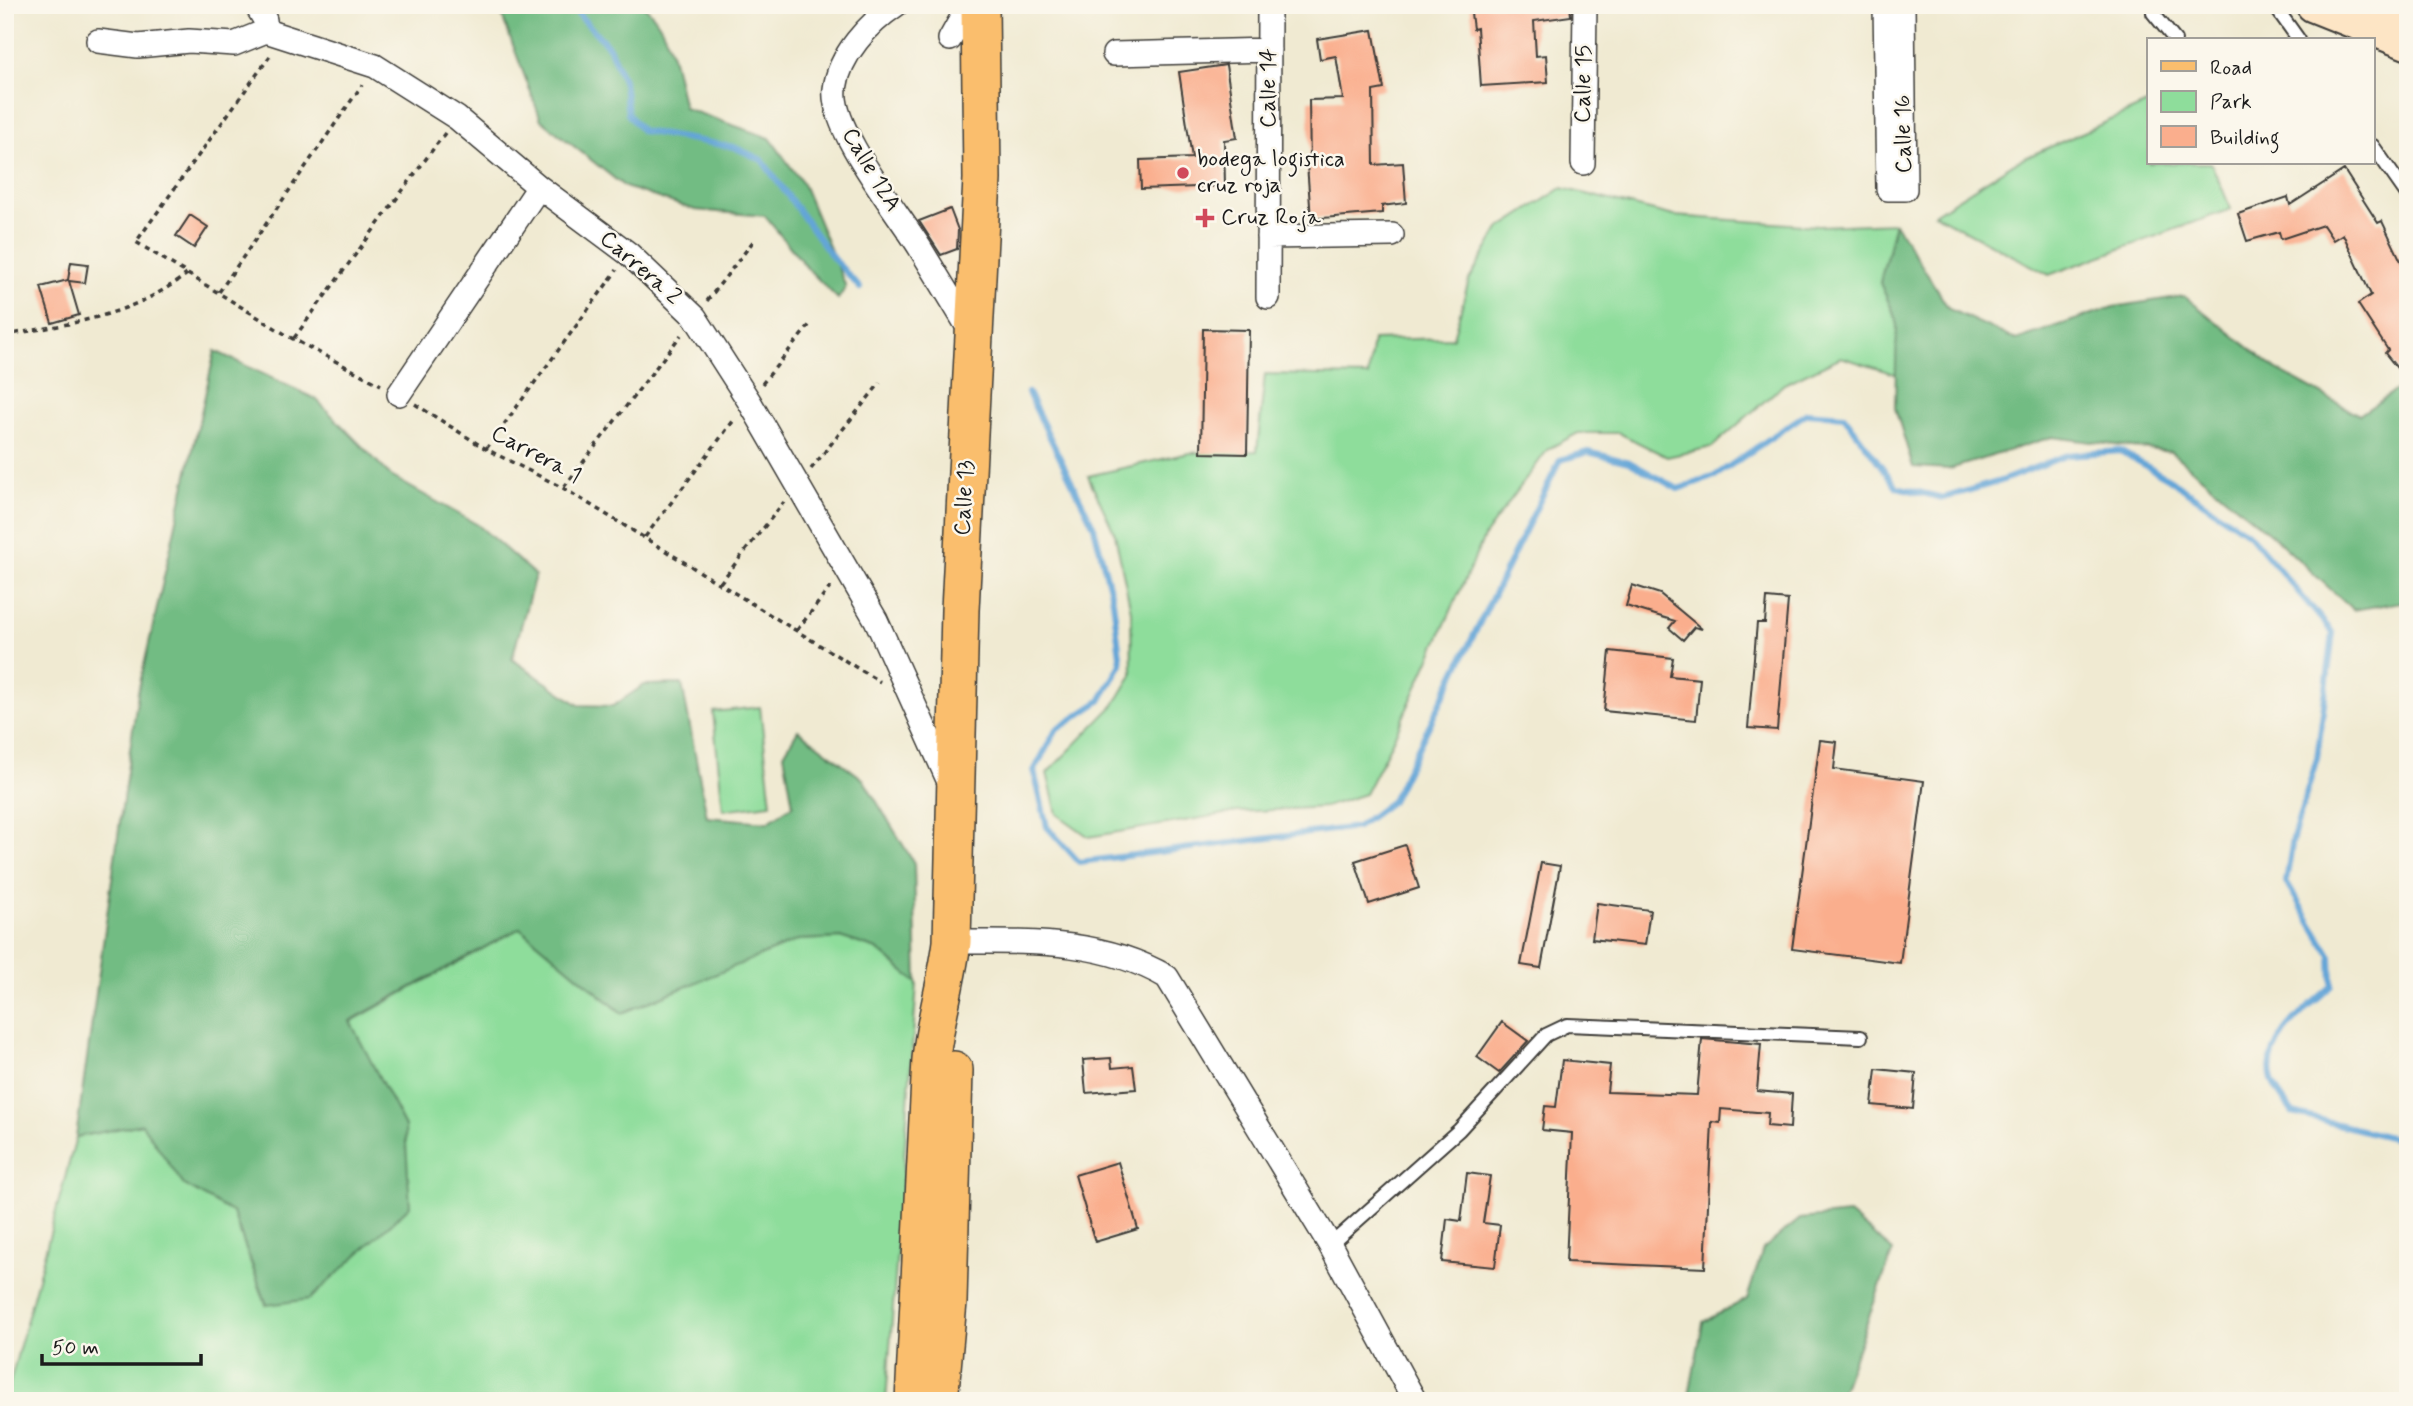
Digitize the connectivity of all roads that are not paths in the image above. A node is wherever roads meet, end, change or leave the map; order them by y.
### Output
1 (256, 5) edge
2 (896, 5) edge
3 (969, 5) edge
4 (981, 5) edge
5 (1002, 5) edge
6 (1269, 5) edge
7 (1585, 5) edge
8 (1885, 5) edge
9 (1903, 5) edge
10 (2153, 5) edge
11 (2274, 5) edge
12 (2313, 5) edge
13 (2381, 5) edge
14 (2408, 16) edge
15 (275, 34) junction
16 (2173, 38) edge
17 (2298, 38) edge
18 (950, 39) dead end
19 (98, 41) dead end
20 (2408, 43) edge
21 (1269, 50) junction
22 (1114, 54) dead end
23 (982, 56) junction
24 (2374, 147) edge
25 (1583, 163) dead end
26 (539, 187) junction
27 (2408, 196) edge
28 (1392, 235) dead end
29 (1268, 237) junction
30 (1268, 297) dead end
31 (974, 337) junction
32 (399, 394) road end
33 (956, 796) junction
34 (951, 942) junction
35 (946, 992) junction
36 (1861, 1037) dead end
37 (1330, 1245) junction
38 (914, 1401) edge
39 (939, 1401) edge
40 (1415, 1401) edge

1 - 15 street
2 - 31 street, Calle 12A
3 - 18 street
4 - 23 main road, Calle 13
5 - 23 main road
6 - 21 street, Calle 14
7 - 25 street, Calle 15
8 - 9 street, Calle 16
10 - 16 lane
11 - 17 lane
12 - 20 main road
13 - 14 main road
15 - 19 street
15 - 26 street, Carrera 2
21 - 22 street
21 - 29 street, Calle 14
23 - 31 main road, Calle 13
24 - 27 lane
26 - 32 street
26 - 33 street, Carrera 2
28 - 29 street
29 - 30 street, Calle 14
31 - 33 main road, Calle 13
33 - 34 main road, Calle 13
34 - 35 main road, Calle 13
34 - 37 street
35 - 38 main road
35 - 39 main road
36 - 37 lane
37 - 40 street

